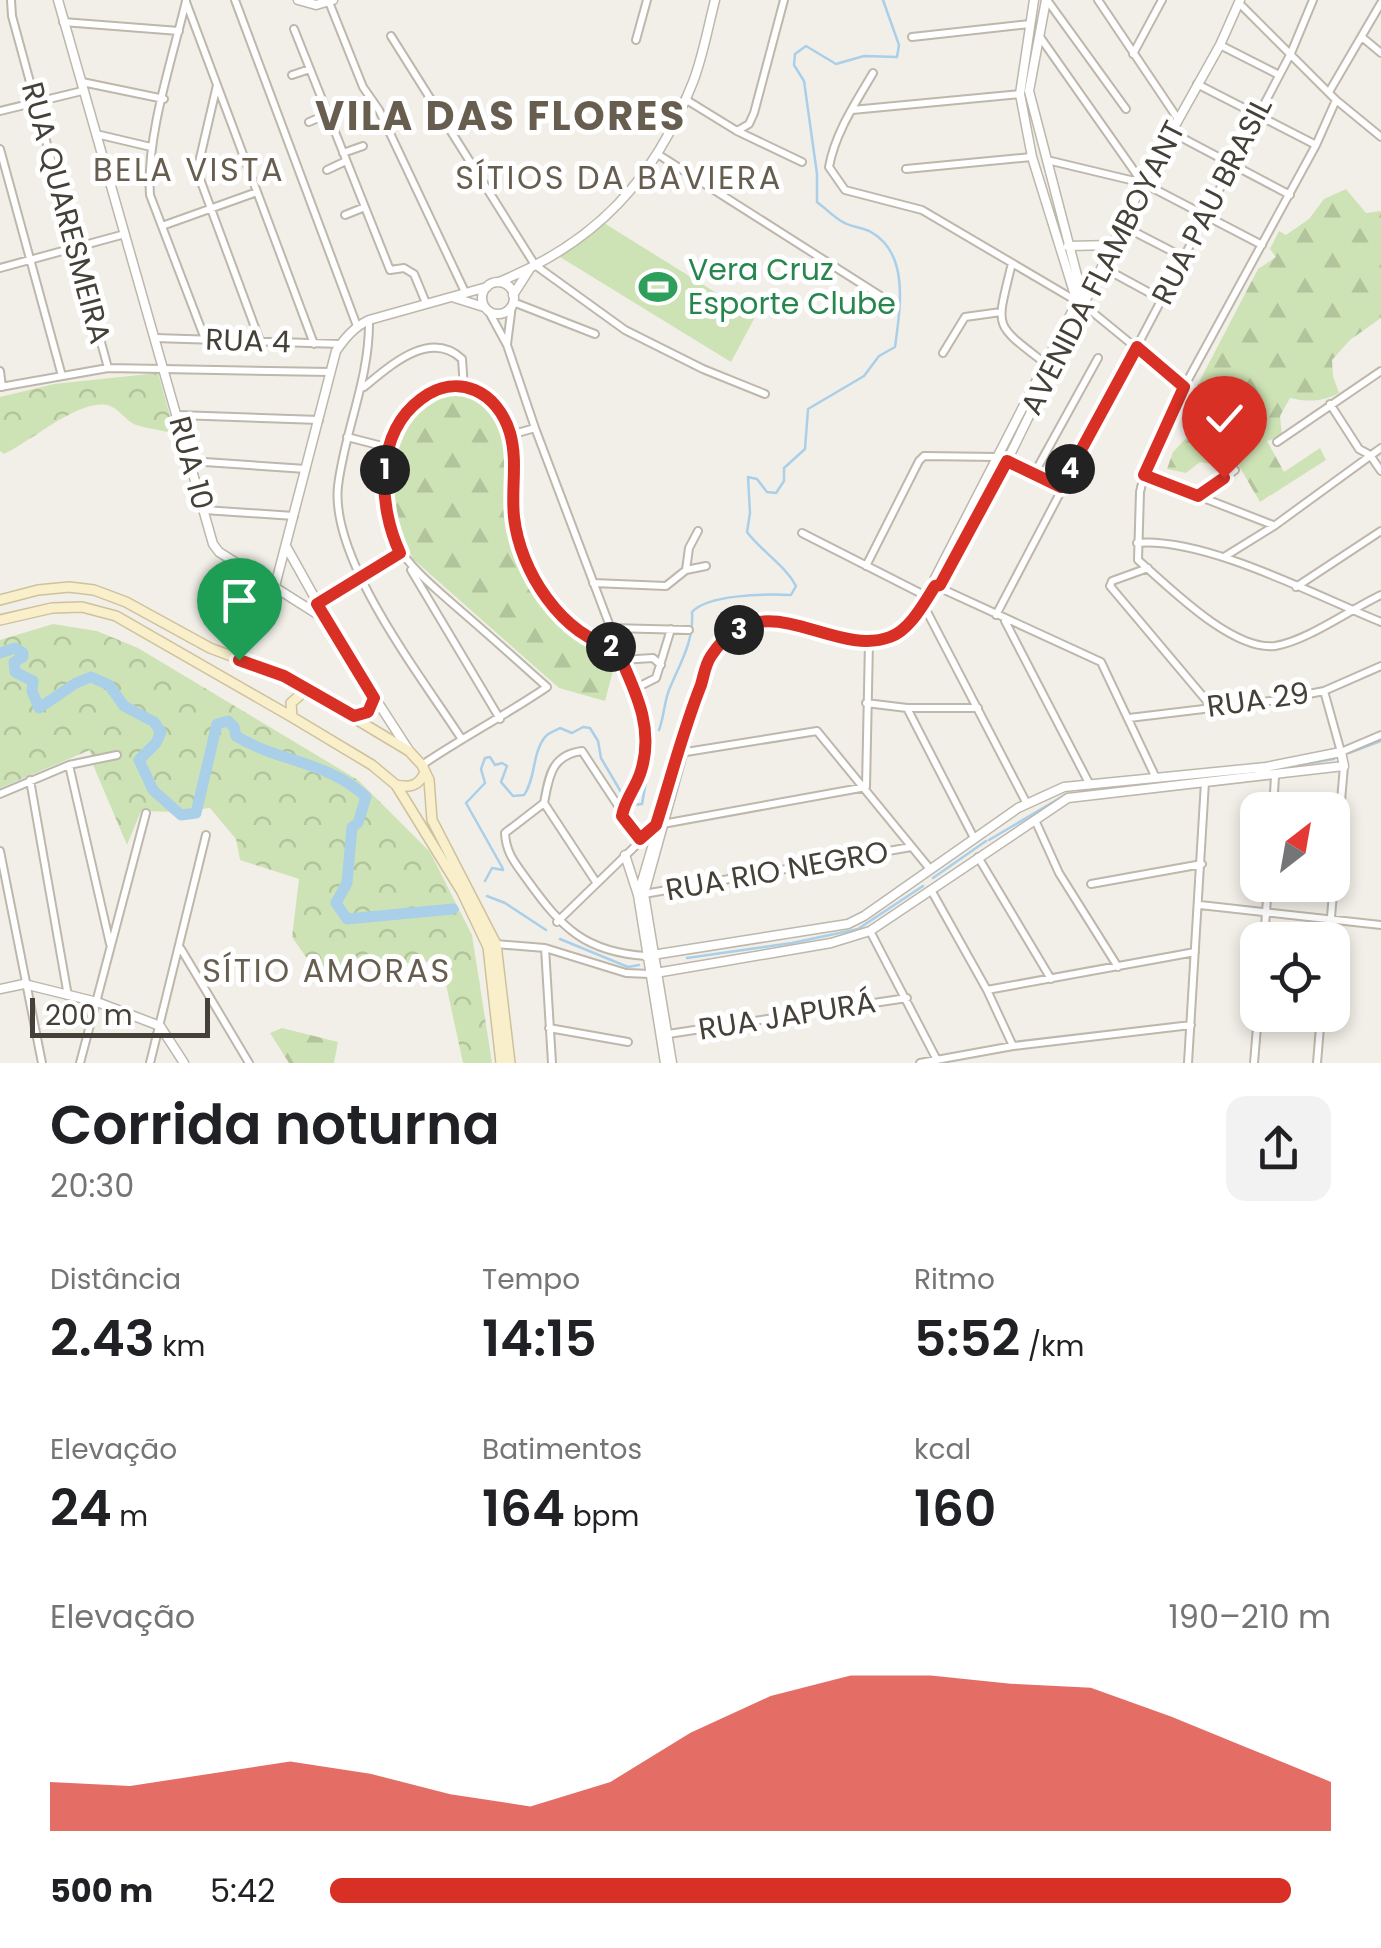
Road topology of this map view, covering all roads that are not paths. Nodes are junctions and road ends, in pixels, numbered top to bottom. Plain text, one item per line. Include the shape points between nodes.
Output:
1 (11, 0) edge
2 (58, 0) edge
3 (235, 0) edge
4 (298, 0) edge
5 (647, 0) edge
6 (716, 0) edge
7 (784, 0) edge
8 (1034, 0) edge
9 (1047, 0) edge
10 (1098, 0) edge
11 (1162, 0) edge
12 (1313, 0) edge
13 (186, 1) edge
14 (331, 1) edge
15 (1236, 1) edge
16 (1381, 3) edge
17 (63, 22) junction
18 (1030, 24) junction
19 (294, 29) dead end
20 (179, 31) junction
21 (1038, 34) junction
22 (391, 36) dead end
23 (912, 36) dead end
24 (1363, 38) junction
25 (636, 40) dead end
26 (1220, 45) junction
27 (1290, 52) junction
28 (1381, 53) edge
29 (1134, 54) junction
30 (310, 69) junction
31 (873, 73) dead end
32 (1278, 74) junction
33 (292, 75) dead end
34 (217, 83) junction
35 (1197, 83) junction
36 (81, 86) junction
37 (1329, 92) junction
38 (1020, 94) junction
39 (164, 99) junction
40 (685, 99) junction
41 (1336, 100) junction
42 (36, 102) junction
43 (1126, 109) dead end
44 (851, 110) junction
45 (0, 112) edge
46 (328, 114) junction
47 (1257, 116) junction
48 (1178, 119) junction
49 (309, 122) dead end
50 (737, 131) junction
51 (1172, 132) junction
52 (96, 134) junction
53 (1381, 137) edge
54 (1316, 145) junction
55 (363, 146) dead end
56 (152, 147) junction
57 (0, 149) edge
58 (659, 156) junction
59 (345, 157) junction
60 (1032, 157) junction
61 (1047, 160) junction
62 (802, 162) dead end
63 (1232, 164) junction
64 (906, 169) dead end
65 (326, 170) dead end
66 (1143, 183) junction
67 (257, 192) junction
68 (1290, 195) junction
69 (365, 207) junction
70 (209, 209) junction
71 (345, 215) dead end
72 (1206, 216) junction
73 (162, 226) junction
74 (1122, 226) junction
75 (126, 234) junction
76 (1262, 244) junction
77 (1114, 245) junction
78 (75, 248) junction
79 (1064, 248) junction
80 (1184, 257) junction
81 (31, 260) junction
82 (1012, 263) junction
83 (0, 268) edge
84 (532, 268) junction
85 (1104, 268) junction
86 (499, 282) junction
87 (487, 287) junction
88 (465, 292) junction
89 (446, 297) junction
90 (1161, 299) junction
91 (513, 300) junction
92 (472, 302) junction
93 (890, 302) dead end
94 (426, 303) junction
95 (1081, 304) junction
96 (487, 309) junction
97 (1001, 312) junction
98 (368, 320) junction
99 (356, 326) junction
100 (596, 334) dead end
101 (155, 338) junction
102 (206, 339) junction
103 (260, 341) junction
104 (314, 344) junction
105 (341, 344) junction
106 (507, 345) junction
107 (1137, 347) junction
108 (943, 353) dead end
109 (1098, 358) dead end
110 (1049, 366) junction
111 (163, 367) junction
112 (108, 368) junction
113 (1381, 370) edge
114 (0, 371) edge
115 (330, 372) junction
116 (62, 376) junction
117 (1, 387) edge
118 (1184, 387) junction
119 (363, 388) junction
120 (464, 388) junction
121 (765, 394) dead end
122 (1330, 404) junction
123 (1217, 414) dead end
124 (178, 415) junction
125 (318, 420) junction
126 (535, 428) junction
127 (510, 435) junction
128 (346, 438) junction
129 (1277, 442) dead end
130 (390, 448) junction
131 (1381, 448) edge
132 (1370, 455) junction
133 (1002, 459) junction
134 (190, 462) junction
135 (306, 469) junction
136 (1234, 470) dead end
137 (1381, 471) edge
138 (1034, 474) junction
139 (1144, 475) junction
140 (1061, 487) junction
141 (1198, 496) junction
142 (204, 510) junction
143 (295, 516) junction
144 (1274, 526) junction
145 (1381, 531) edge
146 (698, 532) dead end
147 (802, 533) dead end
148 (1137, 542) junction
149 (287, 548) junction
150 (400, 553) junction
151 (1222, 558) junction
152 (407, 563) junction
153 (706, 566) dead end
154 (866, 566) junction
155 (1148, 568) junction
156 (686, 570) junction
157 (359, 578) junction
158 (594, 583) junction
159 (275, 586) junction
160 (935, 586) junction
161 (1296, 587) junction
162 (1381, 595) edge
163 (0, 600) edge
164 (925, 601) junction
165 (317, 604) junction
166 (1350, 610) junction
167 (1000, 618) junction
168 (325, 619) junction
169 (0, 620) edge
170 (1381, 622) edge
171 (610, 628) junction
172 (671, 628) junction
173 (689, 630) dead end
174 (868, 642) junction
175 (616, 648) junction
176 (621, 660) junction
177 (660, 665) junction
178 (1381, 666) edge
179 (701, 684) junction
180 (308, 689) junction
181 (632, 690) junction
182 (1324, 691) junction
183 (374, 698) junction
184 (866, 703) junction
185 (1212, 707) junction
186 (908, 708) junction
187 (978, 708) junction
188 (354, 716) junction
189 (292, 717) junction
190 (1130, 718) junction
191 (500, 719) junction
192 (1381, 734) edge
193 (461, 738) junction
194 (686, 752) junction
195 (1341, 752) junction
196 (411, 753) junction
197 (117, 755) dead end
198 (69, 765) junction
199 (1344, 766) junction
200 (423, 768) junction
201 (1276, 776) junction
202 (1156, 778) junction
203 (30, 780) junction
204 (1205, 782) junction
205 (396, 785) junction
206 (1090, 785) junction
207 (866, 787) junction
208 (1275, 792) edge
209 (0, 794) edge
210 (544, 803) junction
211 (1031, 811) junction
212 (146, 814) dead end
213 (622, 816) junction
214 (660, 824) junction
215 (206, 835) dead end
216 (974, 838) junction
217 (640, 839) junction
218 (911, 847) junction
219 (0, 851) edge
220 (625, 855) junction
221 (977, 856) junction
222 (1202, 864) junction
223 (930, 870) junction
224 (596, 882) junction
225 (1091, 884) dead end
226 (465, 889) junction
227 (931, 890) junction
228 (641, 895) junction
229 (1267, 902) edge
230 (1200, 905) junction
231 (1266, 913) junction
232 (1331, 918) junction
233 (480, 919) junction
234 (557, 922) junction
235 (1265, 922) edge
236 (1330, 922) edge
237 (1381, 925) edge
238 (870, 931) junction
239 (496, 944) junction
240 (110, 945) junction
241 (181, 948) junction
242 (545, 948) junction
243 (1196, 952) junction
244 (651, 956) junction
245 (1118, 967) junction
246 (654, 973) junction
247 (1051, 980) junction
248 (24, 984) junction
249 (0, 990) edge
250 (987, 990) junction
251 (68, 996) junction
252 (907, 998) junction
253 (96, 1002) junction
254 (1191, 1025) junction
255 (160, 1026) junction
256 (549, 1028) junction
257 (1257, 1032) edge
258 (1319, 1032) edge
259 (668, 1034) junction
260 (628, 1042) dead end
261 (1013, 1046) junction
262 (963, 1059) edge
263 (937, 1060) junction
264 (42, 1063) edge
265 (80, 1063) edge
266 (150, 1063) edge
267 (184, 1063) edge
268 (248, 1063) edge
269 (501, 1063) edge
270 (510, 1063) edge
271 (552, 1063) edge
272 (669, 1063) edge
273 (920, 1063) edge
274 (1188, 1063) edge
275 (1254, 1063) edge
276 (1316, 1063) edge

1 - 42 street, RUA QUARESMEIRA
2 - 17 street, RUA 10
3 - 99 street
4 - 14 street
5 - 25 street
6 - 40 street
7 - 50 street via 754,113
8 - 18 street
9 - 21 street
9 - 43 street
10 - 29 street
11 - 29 street
12 - 27 street, RUA PAU BRASIL
13 - 20 street
13 - 34 street
14 - 88 street via 363,87
15 - 26 street, AVENIDA FLAMBOYANT
15 - 27 street
16 - 24 street
17 - 20 street
17 - 36 street, RUA 10
18 - 23 street
18 - 38 street
19 - 30 street
20 - 39 street
21 - 61 street via 1029,91
21 - 66 street
22 - 84 street
24 - 28 street
24 - 37 street
26 - 32 street
26 - 35 street, AVENIDA FLAMBOYANT
27 - 32 street, RUA PAU BRASIL
27 - 37 street
29 - 48 street
30 - 33 street
30 - 46 street
31 - 44 street
32 - 47 street, RUA PAU BRASIL
34 - 67 street
34 - 70 street via 196,171
35 - 47 street
35 - 48 street, AVENIDA FLAMBOYANT
36 - 39 street
36 - 42 street
36 - 52 street, RUA 10
37 - 41 street
38 - 44 street
38 - 60 street
39 - 56 street
40 - 50 street
40 - 58 street
41 - 53 street
41 - 54 street
42 - 45 street
42 - 78 street, RUA QUARESMEIRA
44 - 82 street via 829,166 845,190 922,210
46 - 49 street
46 - 59 street
47 - 54 street
47 - 63 street, RUA PAU BRASIL
48 - 51 street, AVENIDA FLAMBOYANT
50 - 62 street
51 - 63 street
51 - 66 street, AVENIDA FLAMBOYANT
52 - 56 street
52 - 75 street, RUA 10
54 - 68 street
55 - 59 street
56 - 73 street via 150,195
57 - 81 street
58 - 84 street via 623,202
58 - 93 street
59 - 65 street
59 - 69 street
60 - 64 street
60 - 79 street
61 - 66 street
61 - 79 street
63 - 68 street
63 - 72 street, RUA PAU BRASIL
66 - 72 street
66 - 74 street, AVENIDA FLAMBOYANT
67 - 70 street
67 - 104 street
68 - 76 street
69 - 71 street
69 - 94 street via 390,270 414,274
70 - 73 street
70 - 103 street
72 - 76 street
72 - 80 street, RUA PAU BRASIL
73 - 102 street
74 - 77 street, AVENIDA FLAMBOYANT
74 - 80 street
75 - 78 street
75 - 101 street, RUA 10
76 - 118 street
77 - 79 street
77 - 85 street, AVENIDA FLAMBOYANT
78 - 81 street
78 - 112 street, RUA QUARESMEIRA
79 - 95 street
80 - 90 street, RUA PAU BRASIL
81 - 83 street
81 - 116 street
82 - 95 street
82 - 97 street
84 - 86 street
84 - 91 street
84 - 121 street via 625,330
85 - 90 street
85 - 95 street, AVENIDA FLAMBOYANT
86 - 87 street
86 - 91 street
87 - 88 street
87 - 96 street
88 - 89 street
88 - 92 street
89 - 92 street
89 - 94 street
90 - 107 street, RUA PAU BRASIL
91 - 96 street via 501,313
91 - 100 street
91 - 106 street
92 - 96 street
94 - 98 street
95 - 107 street
95 - 110 street, AVENIDA FLAMBOYANT
96 - 106 street
97 - 108 street via 965,317
97 - 110 street via 1008,336
98 - 99 street
98 - 119 street
99 - 105 street
101 - 102 street, RUA 4
101 - 111 street, RUA 10
102 - 103 street, RUA 4
103 - 104 street, RUA 4
104 - 105 street, RUA 4
105 - 115 street
106 - 126 street
107 - 118 street
107 - 140 street, RUA PAU BRASIL
109 - 138 street
110 - 133 street, AVENIDA FLAMBOYANT
111 - 112 street
111 - 115 street
111 - 124 street, RUA 10
112 - 116 street
113 - 122 street
114 - 117 street
115 - 125 street
116 - 117 street
118 - 123 street
118 - 139 street
119 - 120 street via 402,358 431,346 462,359
119 - 128 street
120 - 127 street via 492,399
120 - 130 street via 421,399 400,421
122 - 129 street
122 - 132 street
124 - 125 street
124 - 134 street, RUA 10
125 - 135 street
126 - 127 street
126 - 158 street
127 - 175 street via 514,517 526,561 560,613 598,643
128 - 130 street
128 - 157 street via 339,511
130 - 150 street via 384,496
131 - 132 street
132 - 137 street
132 - 144 street
133 - 138 street
133 - 154 street via 922,458
133 - 160 street, AVENIDA FLAMBOYANT
134 - 135 street
134 - 142 street, RUA 10
135 - 143 street
136 - 141 street
138 - 140 street
139 - 141 street
139 - 148 street
140 - 167 street, RUA PAU BRASIL
141 - 144 street
142 - 143 street
142 - 159 street, RUA 10 via 218,552
143 - 149 street
144 - 151 street
145 - 161 street
146 - 156 street
147 - 154 street
148 - 151 street
148 - 155 street via 1138,560
149 - 159 street
149 - 165 street
150 - 152 street
150 - 157 street
151 - 161 street
152 - 191 street
152 - 191 street via 547,686
153 - 156 street
154 - 164 street
155 - 166 street via 1245,642 1274,646
155 - 185 street via 1110,586
156 - 158 street via 660,587
157 - 165 street
157 - 193 street
158 - 171 street
159 - 168 street, RUA 10
160 - 164 street, AVENIDA FLAMBOYANT
160 - 167 street
161 - 166 street
162 - 166 street
163 - 180 main road via 38,590 94,590
164 - 174 street, AVENIDA FLAMBOYANT via 902,630
164 - 187 street
165 - 168 street
166 - 170 street
167 - 190 street via 1102,662
167 - 206 street
168 - 183 street
169 - 189 main road via 52,608 116,616
171 - 172 street
171 - 175 street
172 - 173 street
172 - 177 street
174 - 179 street via 771,621 728,637 710,658
174 - 184 street
175 - 176 street
176 - 177 street via 653,658
176 - 181 street
177 - 181 street via 656,678
178 - 182 street, RUA 29
179 - 194 street
179 - 214 street
180 - 188 main road
180 - 189 main road via 291,702
181 - 213 street via 647,742
182 - 185 street, RUA 29
182 - 195 street
183 - 188 street via 368,712
183 - 196 street
184 - 186 street
184 - 207 street
185 - 190 street, RUA 29
186 - 187 street
186 - 216 street
187 - 211 street
188 - 196 main road
189 - 205 main road
190 - 202 street
191 - 193 street
192 - 195 street
193 - 200 street
194 - 207 street via 817,731
194 - 214 street
195 - 199 street
195 - 202 street
196 - 200 main road
197 - 198 street
198 - 203 street
198 - 240 street
199 - 201 street
199 - 232 street
200 - 205 main road via 415,785
200 - 226 main road via 432,820
201 - 204 street
201 - 208 street
202 - 206 street
203 - 209 street
203 - 251 street
204 - 211 street via 1068,798
204 - 222 street
205 - 226 main road
206 - 211 street via 1064,788
207 - 214 street
207 - 218 street
210 - 213 street via 553,766 582,751
210 - 224 street
210 - 234 street via 505,833 506,850
211 - 216 street
211 - 221 street
211 - 245 street via 1059,872
212 - 240 street
213 - 217 street
214 - 217 street
214 - 228 street
215 - 241 street
216 - 223 street
217 - 220 street
218 - 223 street
218 - 228 street, RUA RIO NEGRO
219 - 248 street
220 - 224 street
220 - 228 street
221 - 227 street
221 - 247 street
222 - 225 street
222 - 230 street
223 - 244 street via 848,924
224 - 234 street
226 - 233 main road
227 - 238 street
227 - 250 street
228 - 244 street
229 - 231 street
230 - 231 street
230 - 243 street
231 - 232 street
231 - 235 street
232 - 236 street
232 - 237 street
233 - 239 main road
233 - 269 main road
234 - 244 street via 601,949
238 - 246 street
238 - 252 street
239 - 242 street
239 - 270 main road
240 - 253 street
241 - 255 street
241 - 268 street
242 - 246 street via 626,973
242 - 256 street
243 - 245 street
243 - 254 street
244 - 246 street
245 - 247 street
246 - 259 street
246 - 272 street
247 - 250 street
248 - 249 street
248 - 251 street
248 - 264 street
250 - 261 street
251 - 253 street
252 - 259 street, RUA JAPURÁ
252 - 263 street
253 - 255 street
253 - 265 street
254 - 261 street
254 - 274 street
255 - 266 street
255 - 267 street
256 - 260 street
256 - 271 street
257 - 275 street
258 - 276 street
259 - 272 street
261 - 262 street
262 - 263 street
263 - 273 street

